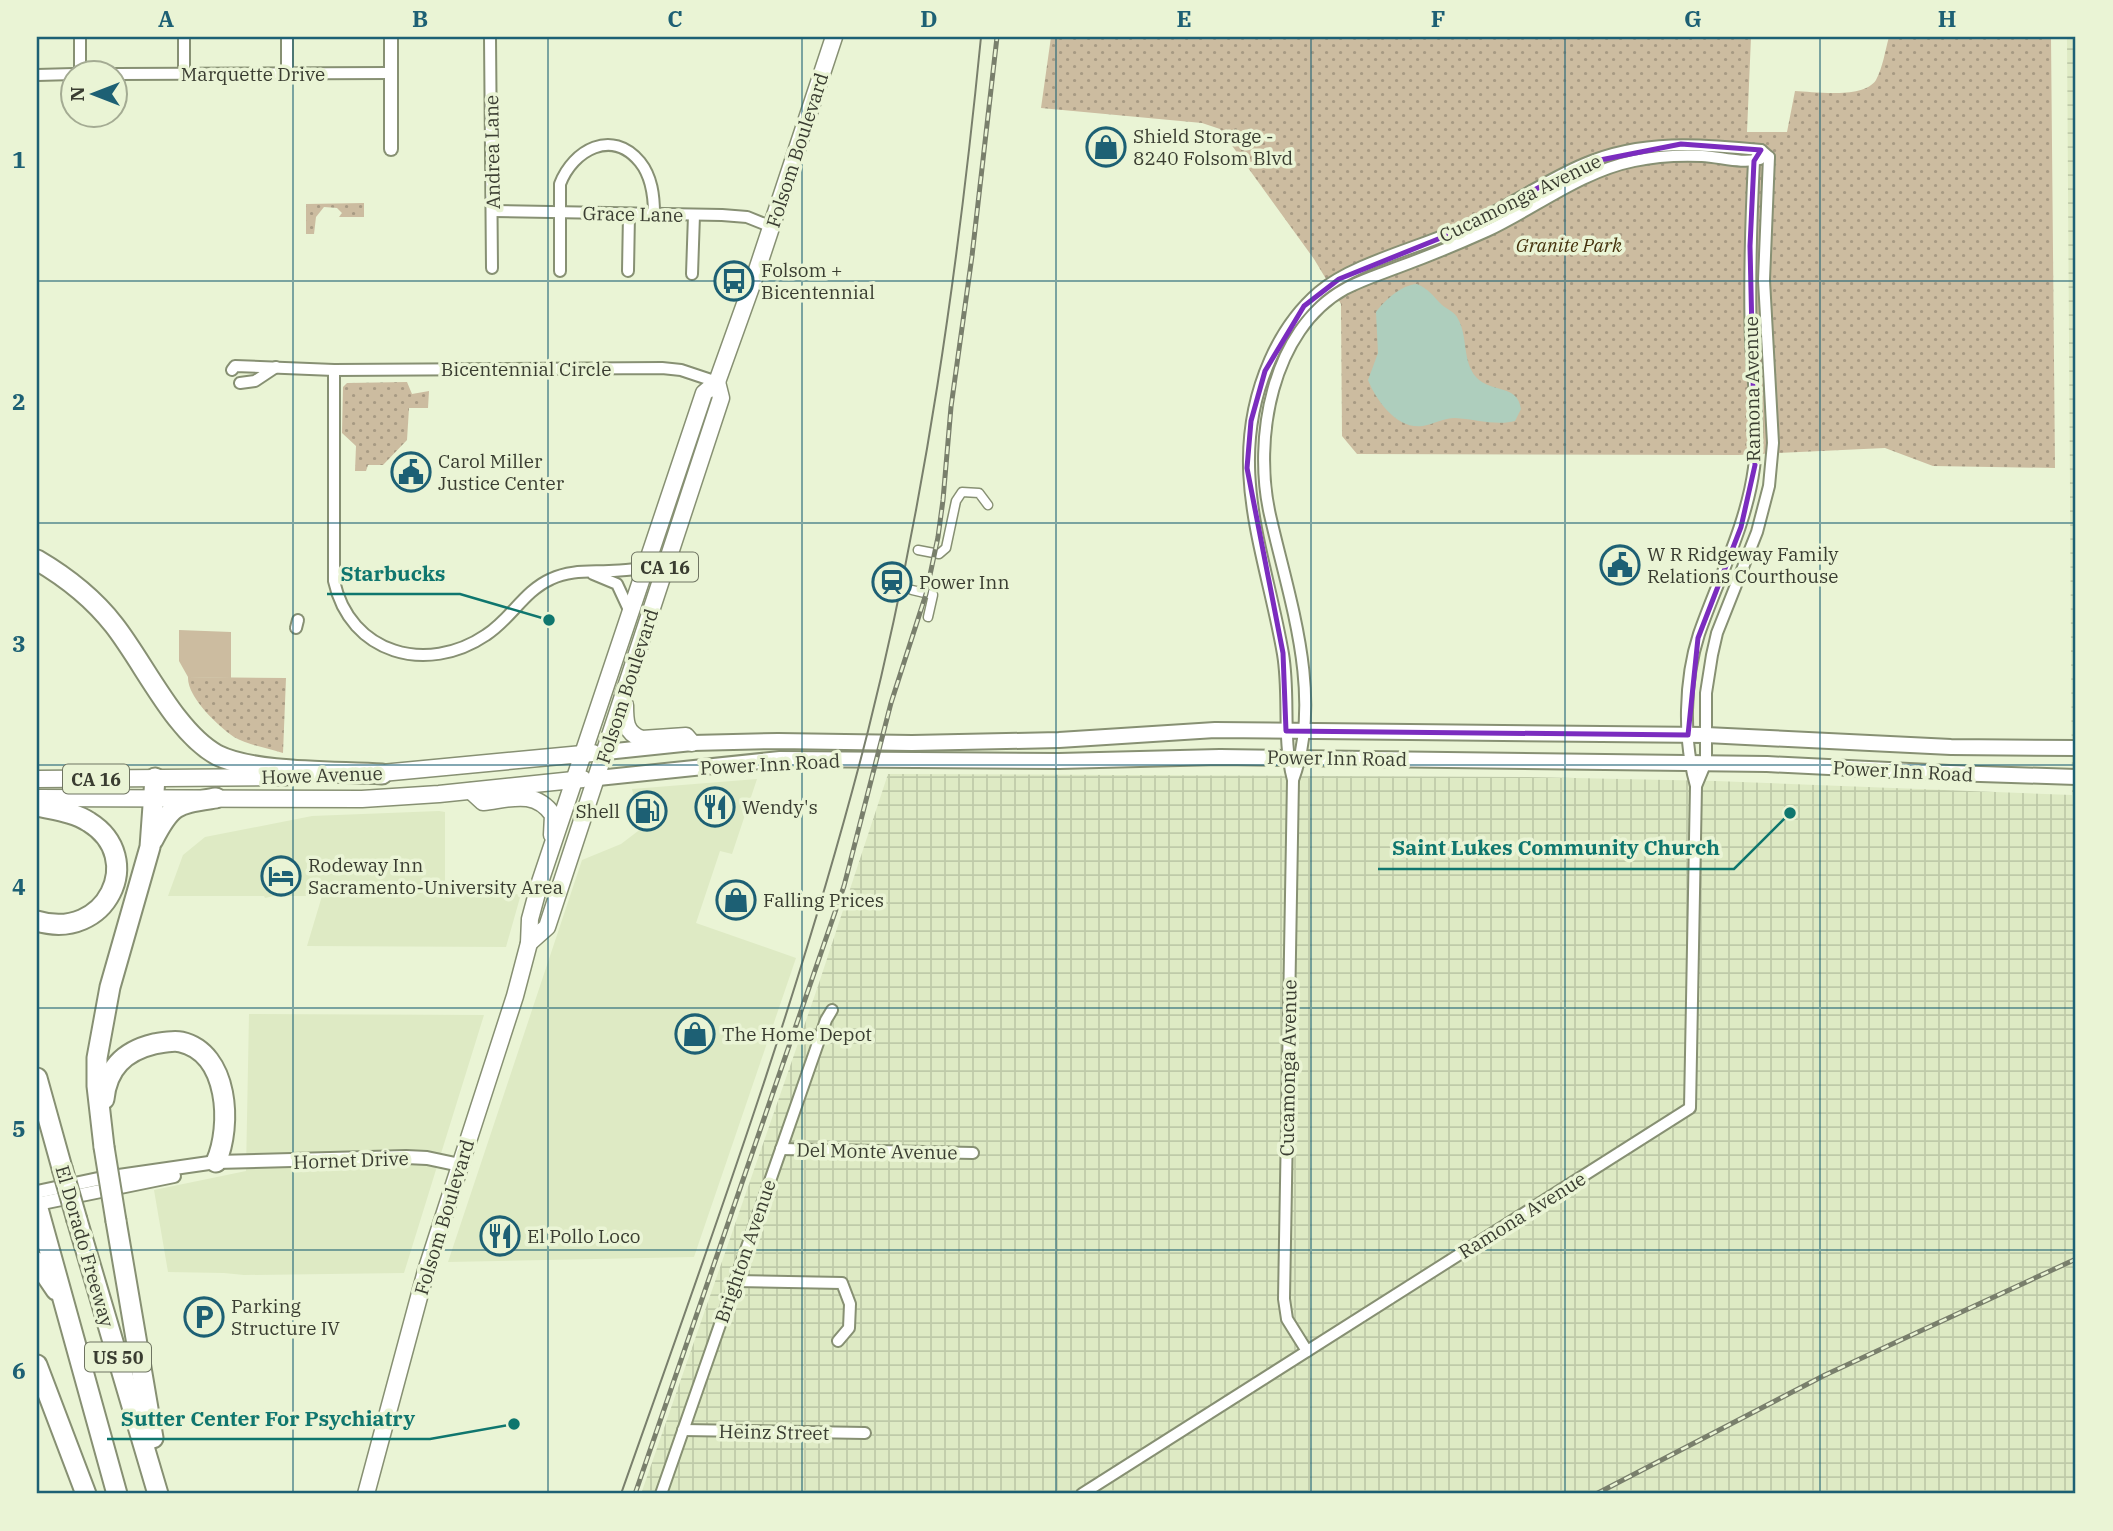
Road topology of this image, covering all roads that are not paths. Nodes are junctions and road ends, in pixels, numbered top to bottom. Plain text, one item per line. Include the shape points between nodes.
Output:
1 (80, 37) edge
2 (184, 37) edge
3 (287, 37) edge
4 (391, 37) edge
5 (490, 37) edge
6 (834, 37) edge
7 (80, 60) edge
8 (287, 73) junction
9 (391, 73) junction
10 (60, 74) edge
11 (130, 74) edge
12 (184, 74) junction
13 (37, 75) edge
14 (391, 149) dead end
15 (1765, 154) junction
16 (1754, 161) junction
17 (493, 211) junction
18 (561, 212) junction
19 (629, 214) junction
20 (654, 214) junction
21 (694, 215) junction
22 (772, 227) junction
23 (492, 268) dead end
24 (560, 271) dead end
25 (628, 271) dead end
26 (692, 274) dead end
27 (246, 366) junction
28 (275, 367) junction
29 (232, 370) dead end
30 (334, 370) junction
31 (717, 382) junction
32 (988, 505) dead end
33 (918, 550) dead end
34 (37, 560) edge
35 (647, 568) junction
36 (584, 571) junction
37 (912, 590) dead end
38 (630, 615) junction
39 (928, 617) dead end
40 (626, 690) junction
41 (1286, 731) junction
42 (1303, 731) junction
43 (1688, 735) junction
44 (1706, 735) junction
45 (692, 743) junction
46 (2076, 748) edge
47 (606, 752) junction
48 (583, 754) junction
49 (1294, 757) junction
50 (1689, 762) junction
51 (1706, 762) junction
52 (382, 774) junction
53 (2076, 777) edge
54 (155, 778) junction
55 (598, 778) junction
56 (37, 779) edge
57 (575, 780) junction
58 (1696, 786) junction
59 (471, 791) junction
60 (37, 798) edge
61 (154, 798) junction
62 (216, 798) junction
63 (37, 806) edge
64 (150, 847) junction
65 (552, 848) junction
66 (37, 921) edge
67 (529, 943) junction
68 (832, 1010) dead end
69 (37, 1078) edge
70 (102, 1139) junction
71 (781, 1149) junction
72 (973, 1153) dead end
73 (216, 1162) junction
74 (243, 1162) junction
75 (460, 1165) junction
76 (37, 1192) edge
77 (37, 1205) edge
78 (37, 1262) edge
79 (735, 1281) junction
80 (64, 1302) junction
81 (838, 1342) dead end
82 (1307, 1352) junction
83 (37, 1365) edge
84 (683, 1430) junction
85 (865, 1433) dead end
86 (86, 1494) edge
87 (117, 1494) edge
88 (160, 1494) edge
89 (366, 1494) edge
90 (662, 1494) edge
91 (1082, 1494) edge

1 - 7 street
2 - 12 street
3 - 8 street
4 - 9 street
5 - 17 street, Andrea Lane
6 - 22 main road, Folsom Boulevard / CA 16
8 - 9 street, Marquette Drive
8 - 12 street, Marquette Drive
9 - 14 street
10 - 13 street
11 - 12 street, Marquette Drive
15 - 16 street, Cucamonga Avenue
15 - 41 street, Cucamonga Avenue via 1681,144 1585,163 1453,233 1339,279 1300,312 1265,371 1251,421 1247,468 1283,653
15 - 44 street, Ramona Avenue via 1764,280 1773,443 1769,486 1757,532 1717,633 1706,693
16 - 42 street, Cucamonga Avenue via 1659,156 1612,166 1456,245 1345,289 1305,324 1287,356 1270,405 1265,442 1268,506 1300,651
16 - 43 street, Ramona Avenue via 1750,278 1755,465 1741,527 1698,638
17 - 18 street, Grace Lane
17 - 23 street, Andrea Lane
18 - 19 street, Grace Lane
18 - 20 street via 559,191 565,171 574,159 599,145 632,155 641,163 652,186
18 - 24 street
19 - 20 street, Grace Lane
19 - 25 street
20 - 21 street, Grace Lane
21 - 22 street, Grace Lane via 747,217
21 - 26 street
22 - 31 main road, Folsom Boulevard / CA 16
27 - 28 street, Bicentennial Circle
27 - 28 street via 243,383 256,381
27 - 29 street, Bicentennial Circle
28 - 30 street, Bicentennial Circle
30 - 31 street, Bicentennial Circle via 662,368
30 - 36 street via 334,581 341,607 358,630 394,650 449,652 485,636 539,586
31 - 35 main road, Folsom Boulevard / CA 16 via 704,393
31 - 40 main road, Folsom Boulevard / CA 16 via 721,398
32 - 33 street via 979,493 962,492 946,548 939,554
34 - 52 highway via 94,603 183,725 217,754 254,766
35 - 36 street
35 - 38 main road, Folsom Boulevard / CA 16
36 - 38 street via 617,584
37 - 39 street via 933,595
38 - 48 main road, Folsom Boulevard / CA 16
40 - 45 main road via 625,720 632,734 642,739 686,736
40 - 47 main road, Folsom Boulevard / CA 16
41 - 42 main road, Power Inn Road
41 - 45 main road, Power Inn Road via 912,743
41 - 49 street, Cucamonga Avenue
42 - 43 main road, Power Inn Road
42 - 49 street, Cucamonga Avenue
43 - 44 main road, Power Inn Road
43 - 50 street, Ramona Avenue
44 - 46 main road, Power Inn Road
44 - 51 street, Ramona Avenue
45 - 47 main road, Power Inn Road
47 - 48 main road, Howe Avenue
47 - 55 main road, Folsom Boulevard / CA 16
48 - 52 main road, Howe Avenue / CA 16
48 - 57 main road, Folsom Boulevard
49 - 50 main road, Power Inn Road
49 - 55 main road, Power Inn Road via 780,760
49 - 82 street, Cucamonga Avenue via 1284,1299 1287,1319
50 - 51 main road, Power Inn Road
50 - 58 street, Ramona Avenue
51 - 53 main road, Power Inn Road
51 - 58 street, Ramona Avenue
52 - 54 main road, Howe Avenue / CA 16
54 - 56 main road, Howe Avenue / CA 16
54 - 61 highway
55 - 57 main road, Howe Avenue / CA 16
55 - 67 main road, Folsom Boulevard via 547,927
57 - 59 main road, Howe Avenue / CA 16
57 - 65 main road, Folsom Boulevard
58 - 82 street, Ramona Avenue via 1690,1108
59 - 62 main road, Howe Avenue / CA 16 via 362,799
59 - 65 main road via 483,802 540,801 553,815
60 - 61 main road, Howe Avenue / CA 16
61 - 62 main road, Howe Avenue / CA 16
61 - 64 highway
62 - 64 highway via 174,808
63 - 66 highway via 96,827 111,844 116,863 113,888 104,906 88,919 67,925
64 - 70 highway via 101,1027 97,1072
65 - 67 main road, Folsom Boulevard via 530,919
67 - 75 main road, Folsom Boulevard
68 - 71 street, Brighton Avenue
69 - 88 highway, El Dorado Freeway / US 50, bridge
70 - 73 highway via 106,1083 121,1059 138,1048 180,1041 200,1051 222,1088 224,1145
70 - 88 highway, bridge
71 - 72 street, Del Monte Avenue
71 - 79 street, Brighton Avenue
73 - 74 street, Hornet Drive
73 - 76 street, Hornet Drive
74 - 75 street, Hornet Drive via 406,1157
74 - 77 street, Hornet Drive
75 - 89 main road, Folsom Boulevard via 413,1316
77 - 80 highway, El Dorado Freeway / US 50
78 - 80 highway
79 - 81 street via 842,1283 850,1304 849,1328
79 - 84 street, Brighton Avenue
80 - 87 highway, El Dorado Freeway / US 50
82 - 91 street, Ramona Avenue
83 - 86 highway
84 - 85 street, Heinz Street
84 - 90 street, Brighton Avenue

